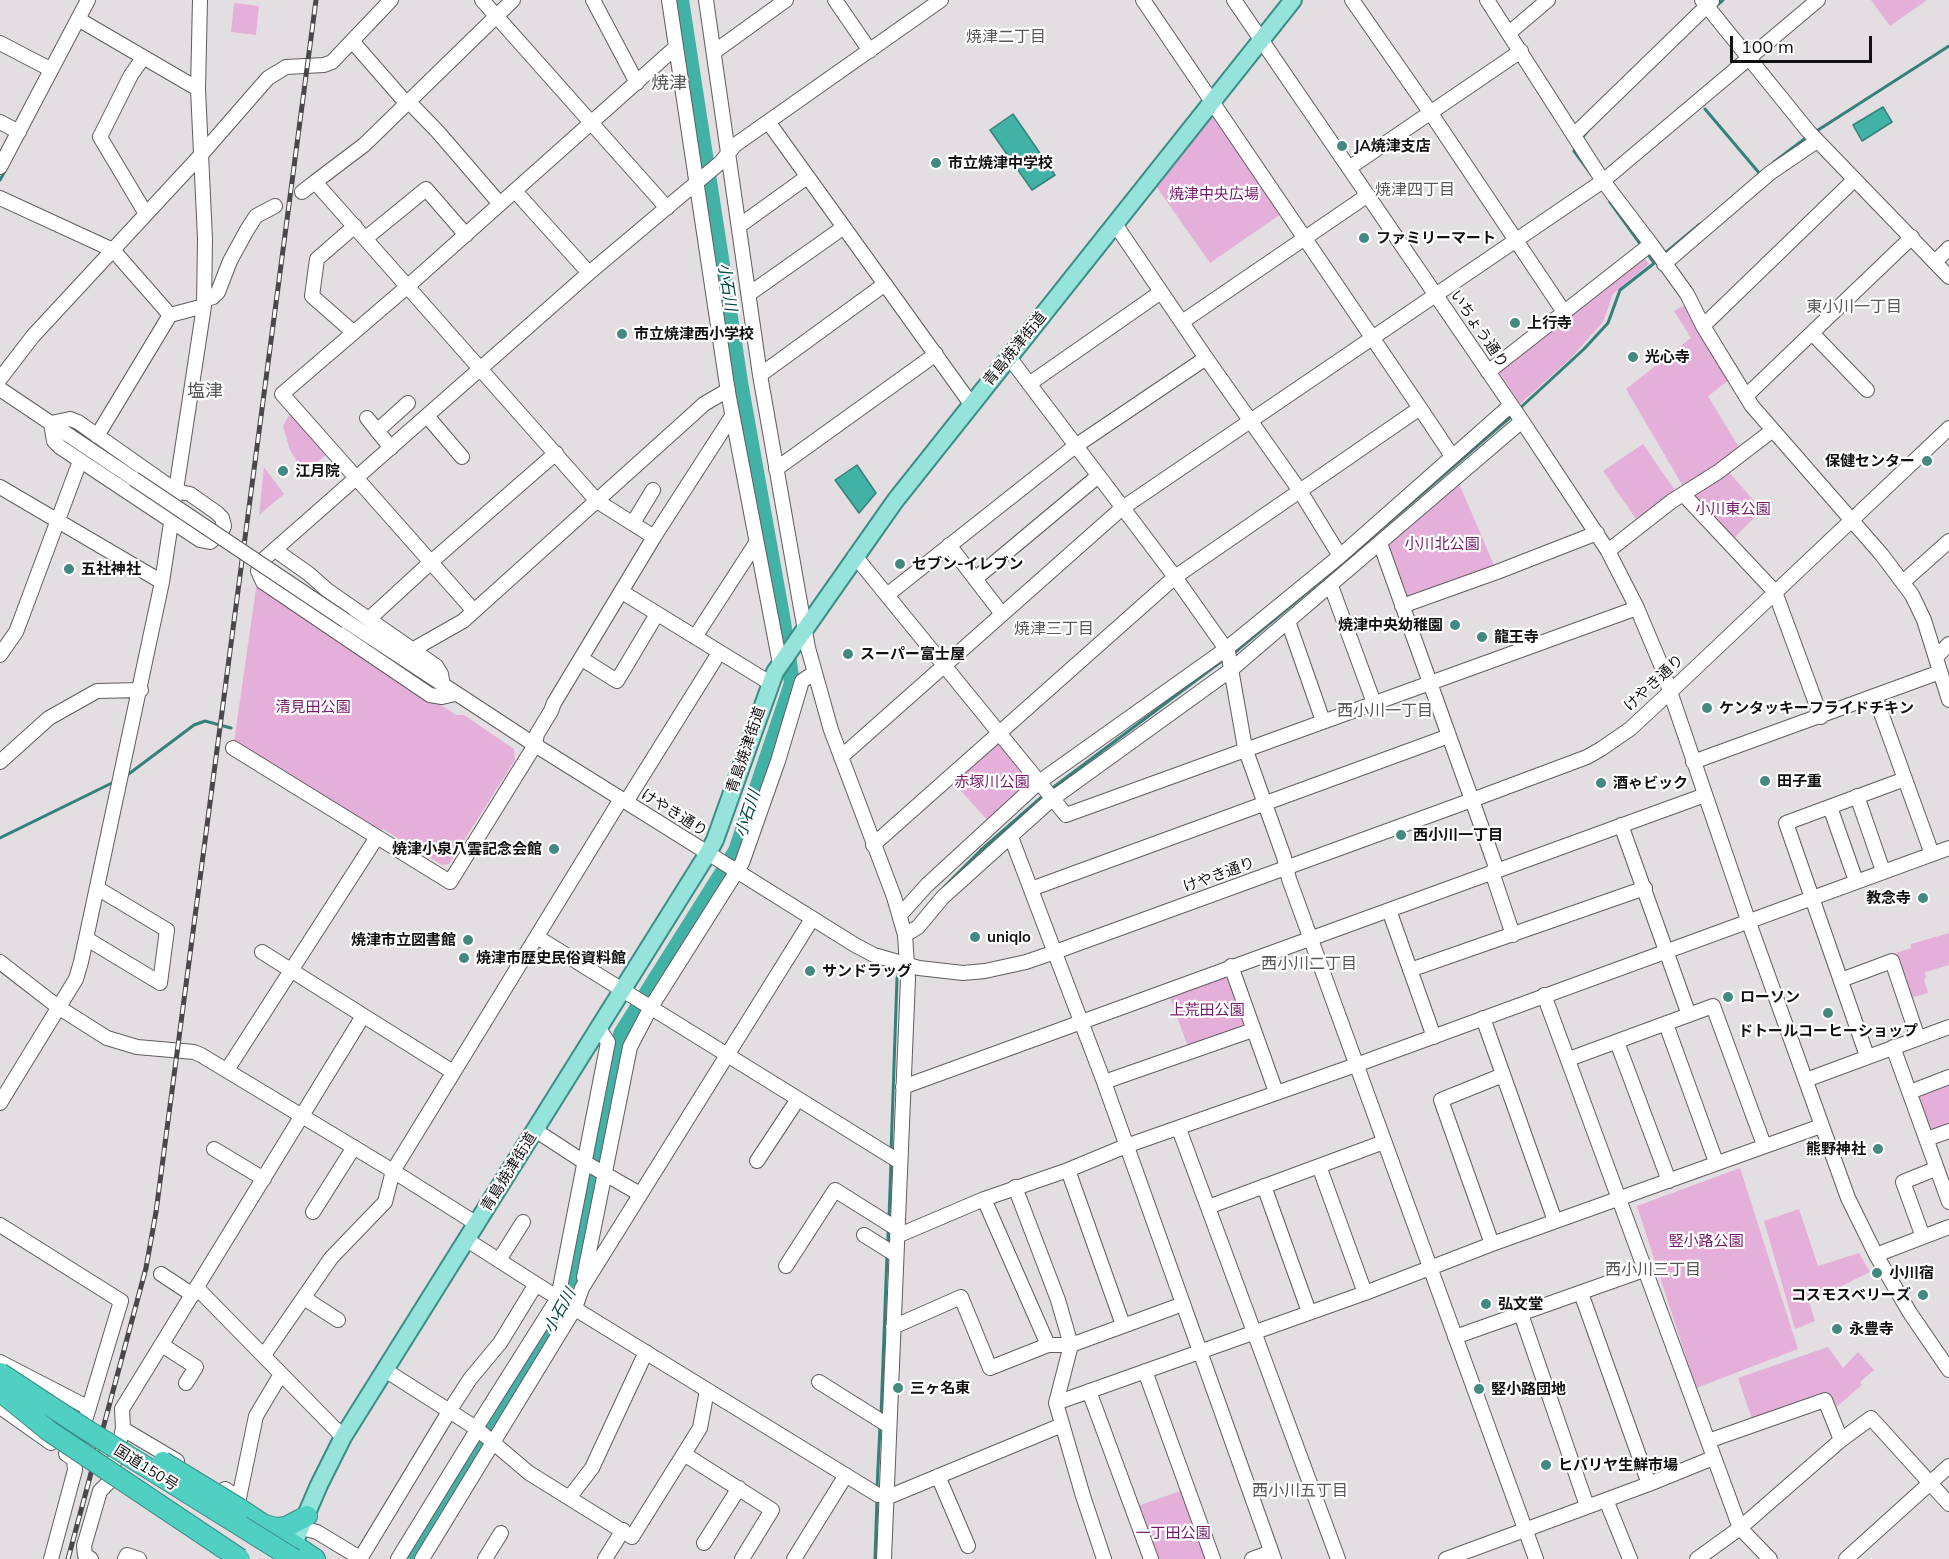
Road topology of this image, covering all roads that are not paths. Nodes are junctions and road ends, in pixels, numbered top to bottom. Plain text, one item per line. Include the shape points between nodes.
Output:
1 (88, 0) edge
2 (200, 0) edge
3 (391, 0) edge
4 (482, 0) edge
5 (513, 0) edge
6 (593, 0) edge
7 (669, 0) edge
8 (706, 0) edge
9 (786, 0) edge
10 (835, 0) edge
11 (941, 0) edge
12 (1143, 0) edge
13 (1234, 0) edge
14 (1293, 0) edge
15 (1488, 0) edge
16 (1548, 0) edge
17 (1818, 0) edge
18 (1356, 2) edge
19 (1707, 2) edge
20 (497, 16) junction
21 (78, 19) junction
22 (1509, 33) junction
23 (1261, 40) junction
24 (352, 41) junction
25 (0, 43) edge
26 (676, 47) junction
27 (870, 51) junction
28 (1521, 51) junction
29 (714, 52) junction
30 (1749, 57) junction
31 (143, 58) junction
32 (50, 69) junction
33 (637, 83) junction
34 (198, 89) junction
35 (1212, 102) junction
36 (408, 103) junction
37 (1430, 112) junction
38 (0, 122) edge
39 (592, 123) junction
40 (769, 123) junction
41 (19, 132) junction
42 (1574, 135) junction
43 (1817, 141) junction
44 (728, 154) junction
45 (200, 156) junction
46 (0, 167) edge
47 (1349, 168) junction
48 (807, 177) junction
49 (1854, 180) junction
50 (1603, 181) junction
51 (315, 182) junction
52 (697, 183) junction
53 (515, 191) junction
54 (302, 192) dead end
55 (1368, 195) junction
56 (0, 198) edge
57 (501, 204) junction
58 (275, 206) dead end
59 (666, 208) junction
60 (146, 214) junction
61 (1115, 224) junction
62 (355, 226) junction
63 (739, 226) junction
64 (844, 227) junction
65 (466, 235) junction
66 (1912, 237) junction
67 (366, 238) junction
68 (1304, 239) junction
69 (1516, 239) junction
70 (1651, 244) junction
71 (1949, 249) edge
72 (114, 250) junction
73 (1935, 262) junction
74 (1664, 264) junction
75 (590, 273) junction
76 (1949, 277) edge
77 (885, 284) junction
78 (408, 286) junction
79 (1161, 292) junction
80 (748, 294) junction
81 (1435, 294) junction
82 (204, 303) junction
83 (1564, 312) junction
84 (170, 315) junction
85 (1182, 322) junction
86 (1703, 326) junction
87 (353, 333) junction
88 (1812, 333) junction
89 (1372, 339) junction
90 (936, 354) junction
91 (1009, 357) junction
92 (1206, 358) junction
93 (482, 369) junction
94 (1488, 372) junction
95 (760, 375) junction
96 (0, 379) edge
97 (1029, 384) junction
98 (0, 389) edge
99 (1867, 390) dead end
100 (728, 393) junction
101 (1746, 396) junction
102 (408, 403) dead end
103 (971, 404) junction
104 (1420, 408) junction
105 (1517, 413) junction
106 (427, 416) junction
107 (732, 416) junction
108 (367, 418) dead end
109 (51, 423) junction
110 (1251, 423) junction
111 (1949, 428) edge
112 (1773, 430) junction
113 (377, 431) junction
114 (97, 436) junction
115 (391, 447) junction
116 (1074, 447) junction
117 (556, 453) junction
118 (1452, 456) junction
119 (462, 457) dead end
120 (80, 461) junction
121 (776, 469) junction
122 (356, 477) junction
123 (1098, 477) junction
124 (0, 488) edge
125 (653, 490) dead end
126 (176, 491) junction
127 (1300, 491) junction
128 (1684, 495) junction
129 (600, 502) junction
130 (1121, 509) junction
131 (1852, 520) junction
132 (58, 521) junction
133 (172, 521) junction
134 (633, 524) junction
135 (1597, 533) junction
136 (654, 537) junction
137 (1949, 541) edge
138 (756, 543) junction
139 (1380, 543) junction
140 (949, 545) junction
141 (275, 550) junction
142 (1608, 550) junction
143 (855, 556) junction
144 (1340, 556) junction
145 (431, 562) junction
146 (1174, 577) junction
147 (975, 579) junction
148 (162, 582) junction
149 (1903, 582) junction
150 (1331, 586) junction
151 (622, 592) junction
152 (1775, 592) junction
153 (887, 595) junction
154 (1402, 606) junction
155 (1637, 608) junction
156 (474, 611) junction
157 (657, 614) junction
158 (1002, 614) junction
159 (369, 619) junction
160 (1288, 621) junction
161 (800, 634) junction
162 (695, 637) junction
163 (1949, 644) edge
164 (412, 650) junction
165 (719, 653) junction
166 (0, 655) edge
167 (1936, 657) junction
168 (582, 659) junction
169 (1229, 659) junction
170 (780, 664) junction
171 (944, 665) junction
172 (1940, 672) junction
173 (814, 673) junction
174 (770, 683) junction
175 (1430, 683) junction
176 (443, 686) junction
177 (141, 690) junction
178 (1670, 692) junction
179 (455, 694) junction
180 (1875, 696) junction
181 (1949, 700) edge
182 (1374, 703) junction
183 (1821, 717) junction
184 (1323, 721) junction
185 (999, 733) junction
186 (1449, 736) junction
187 (535, 745) junction
188 (233, 748) dead end
189 (1245, 748) junction
190 (841, 757) junction
191 (0, 762) edge
192 (1693, 762) junction
193 (1905, 779) junction
194 (1046, 791) junction
195 (1705, 795) junction
196 (1857, 796) junction
197 (1472, 800) junction
198 (623, 801) junction
199 (1265, 804) junction
200 (1830, 807) junction
201 (1621, 825) junction
202 (377, 837) junction
203 (1011, 837) junction
204 (873, 845) junction
205 (1949, 848) edge
206 (1932, 854) junction
207 (714, 857) junction
208 (1286, 868) junction
209 (736, 871) junction
210 (1495, 871) junction
211 (1884, 871) junction
212 (1856, 880) junction
213 (97, 888) junction
214 (1645, 888) junction
215 (1031, 889) junction
216 (1812, 897) junction
217 (1389, 910) junction
218 (900, 915) junction
219 (812, 919) junction
220 (1748, 920) junction
221 (905, 935) junction
222 (1514, 935) junction
223 (537, 937) junction
224 (1310, 938) junction
225 (87, 939) junction
226 (262, 952) dead end
227 (1054, 952) junction
228 (1667, 952) junction
229 (0, 962) edge
230 (907, 965) junction
231 (1231, 966) junction
232 (1410, 970) junction
233 (292, 971) junction
234 (1841, 980) junction
235 (629, 993) junction
236 (1544, 995) junction
237 (58, 1007) junction
238 (651, 1007) junction
239 (1689, 1015) junction
240 (363, 1016) junction
241 (1483, 1018) junction
242 (1080, 1021) junction
243 (1666, 1024) junction
244 (1949, 1027) edge
245 (599, 1029) junction
246 (1253, 1030) junction
247 (1434, 1037) junction
248 (1918, 1038) junction
249 (1617, 1042) junction
250 (1893, 1047) junction
251 (727, 1055) junction
252 (1867, 1056) junction
253 (1569, 1059) junction
254 (1356, 1065) junction
255 (227, 1070) junction
256 (453, 1072) junction
257 (1503, 1075) junction
258 (1949, 1077) edge
259 (1806, 1080) junction
260 (1104, 1082) junction
261 (903, 1087) junction
262 (1276, 1092) junction
263 (1910, 1092) junction
264 (798, 1099) junction
265 (0, 1102) edge
266 (301, 1117) junction
267 (1821, 1126) junction
268 (1179, 1129) junction
269 (535, 1130) junction
270 (1949, 1131) edge
271 (1927, 1139) junction
272 (1384, 1142) junction
273 (1764, 1145) junction
274 (1126, 1146) junction
275 (354, 1147) junction
276 (214, 1149) dead end
277 (757, 1161) dead end
278 (900, 1162) junction
279 (1716, 1162) junction
280 (586, 1163) junction
281 (1319, 1166) junction
282 (1935, 1169) junction
283 (1068, 1170) junction
284 (393, 1171) junction
285 (606, 1174) junction
286 (264, 1179) junction
287 (1669, 1181) junction
288 (1264, 1186) junction
289 (1015, 1187) junction
290 (640, 1194) junction
291 (984, 1199) junction
292 (1619, 1199) junction
293 (1949, 1202) edge
294 (1208, 1207) junction
295 (313, 1212) dead end
296 (1555, 1221) junction
297 (523, 1222) dead end
298 (477, 1224) junction
299 (0, 1225) edge
300 (1949, 1227) edge
301 (897, 1233) junction
302 (864, 1235) dead end
303 (1923, 1237) junction
304 (467, 1240) junction
305 (1492, 1244) junction
306 (896, 1255) junction
307 (1876, 1255) junction
308 (499, 1260) junction
309 (786, 1266) dead end
310 (1429, 1268) junction
311 (1644, 1270) junction
312 (161, 1274) dead end
313 (536, 1284) junction
314 (582, 1288) junction
315 (195, 1292) junction
316 (1365, 1293) junction
317 (1581, 1293) junction
318 (304, 1298) junction
319 (558, 1298) junction
320 (1183, 1304) junction
321 (573, 1308) junction
322 (1309, 1312) junction
323 (1521, 1314) junction
324 (338, 1320) dead end
325 (1123, 1325) junction
326 (893, 1327) junction
327 (1253, 1331) junction
328 (1455, 1337) junction
329 (162, 1345) junction
330 (1048, 1345) junction
331 (1071, 1345) junction
332 (646, 1352) junction
333 (1200, 1352) junction
334 (264, 1355) junction
335 (0, 1362) edge
336 (386, 1370) junction
337 (1949, 1370) edge
338 (1145, 1371) junction
339 (0, 1373) edge
340 (281, 1374) junction
341 (29, 1378) junction
342 (819, 1382) dead end
343 (186, 1383) dead end
344 (0, 1390) edge
345 (708, 1390) junction
346 (1089, 1391) junction
347 (1056, 1403) junction
348 (89, 1408) junction
349 (4, 1410) edge
350 (450, 1410) junction
351 (1062, 1425) junction
352 (889, 1426) junction
353 (476, 1428) junction
354 (123, 1429) junction
355 (343, 1437) junction
356 (1841, 1440) junction
357 (493, 1441) junction
358 (1708, 1441) junction
359 (684, 1454) junction
360 (1713, 1458) junction
361 (74, 1459) junction
362 (1949, 1466) edge
363 (846, 1475) junction
364 (938, 1476) junction
365 (109, 1482) junction
366 (1931, 1482) junction
367 (1649, 1484) junction
368 (739, 1488) junction
369 (886, 1496) junction
370 (569, 1498) junction
371 (1606, 1500) junction
372 (1949, 1504) edge
373 (1587, 1506) junction
374 (262, 1524) junction
375 (1740, 1528) junction
376 (622, 1530) junction
377 (1525, 1530) junction
378 (501, 1533) dead end
379 (297, 1541) edge
380 (705, 1543) dead end
381 (968, 1546) dead end
382 (1273, 1555) edge
383 (1472, 1555) edge
384 (230, 1558) edge
385 (51, 1559) edge
386 (91, 1559) edge
387 (125, 1559) edge
388 (139, 1559) edge
389 (270, 1559) edge
390 (315, 1559) edge
391 (360, 1559) edge
392 (398, 1559) edge
393 (422, 1559) edge
394 (484, 1559) edge
395 (605, 1559) edge
396 (742, 1559) edge
397 (794, 1559) edge
398 (884, 1559) edge
399 (1104, 1559) edge
400 (1151, 1559) edge
401 (1213, 1559) edge
402 (1252, 1559) edge
403 (1338, 1559) edge
404 (1446, 1559) edge
405 (1536, 1559) edge
406 (1630, 1559) edge
407 (1697, 1559) edge
408 (1770, 1559) edge
409 (1846, 1559) edge

1 - 21 street
2 - 34 street
3 - 24 street
4 - 20 street
5 - 20 street
6 - 33 street
7 - 26 street
8 - 29 street
9 - 29 street
10 - 27 street
11 - 27 street
12 - 35 street
13 - 23 street, いちょう通り
14 - 23 main road, 青島焼津街道
15 - 22 street
16 - 22 street
17 - 30 street
18 - 37 street
19 - 30 street
19 - 42 street
20 - 36 street
20 - 39 street
21 - 31 street
21 - 32 street
22 - 28 street
23 - 35 main road, 青島焼津街道
23 - 47 street, いちょう通り
24 - 36 street
24 - 45 street via 332,62 294,65 275,72
25 - 32 street
26 - 33 street
26 - 52 street
27 - 40 street
28 - 37 street
28 - 42 street
29 - 44 street
30 - 43 street
30 - 50 street
31 - 34 street
31 - 60 street via 100,137
32 - 41 street
33 - 39 street
34 - 45 street
35 - 61 main road, 青島焼津街道
35 - 68 street
36 - 51 street via 364,145
36 - 57 street
37 - 47 street
37 - 69 street
38 - 41 street
39 - 53 street
39 - 59 street
40 - 44 street
40 - 48 street
41 - 46 street
42 - 50 street
43 - 49 street
43 - 74 street via 1770,173
44 - 52 street
44 - 63 street
45 - 60 street
45 - 82 street
47 - 55 street, いちょう通り
48 - 63 street
48 - 64 street
49 - 66 street
49 - 86 street
50 - 69 street
50 - 70 street
51 - 54 street
51 - 62 street
52 - 59 street
52 - 100 street
53 - 57 street
53 - 75 street
55 - 68 street
55 - 81 street, いちょう通り
56 - 72 street
57 - 65 street
58 - 82 street via 256,216 230,261 218,292
59 - 75 street
60 - 72 street
61 - 79 street
61 - 91 main road, 青島焼津街道
62 - 67 street
62 - 87 street via 317,259 312,296
63 - 80 street
64 - 77 street
64 - 80 street
65 - 67 street via 426,189
65 - 78 street
66 - 73 street
66 - 88 street
67 - 78 street
68 - 85 street
68 - 89 street
69 - 81 street
69 - 83 street
70 - 74 street
70 - 83 street
71 - 73 street
72 - 84 street
72 - 96 street via 33,336
73 - 76 street
74 - 86 street
75 - 93 street
77 - 90 street
77 - 95 street
78 - 87 street
78 - 93 street
79 - 85 street
79 - 97 street
80 - 95 street
81 - 89 street
81 - 94 street, いちょう通り
82 - 84 street
82 - 126 street
83 - 94 street
84 - 114 street
85 - 92 street
86 - 101 street
87 - 122 street via 282,394
88 - 99 street
88 - 101 street
89 - 104 street
89 - 110 street
90 - 103 street
90 - 121 street
91 - 97 street
91 - 103 main road, 青島焼津街道
92 - 110 street
92 - 116 street
93 - 106 street
93 - 117 street
94 - 105 street, いちょう通り
95 - 121 street
97 - 116 street
98 - 109 street
100 - 107 street
100 - 129 street via 705,404
101 - 112 street
102 - 113 street
103 - 143 main road, 青島焼津街道
104 - 118 street
104 - 127 street
105 - 118 street
105 - 135 street, いちょう通り
105 - 139 street
106 - 115 street
106 - 119 street
107 - 136 street
107 - 138 street
108 - 113 street
109 - 114 street via 74,420
109 - 120 street via 56,444
109 - 176 street, けやき通り, bridge
110 - 127 street
110 - 130 street
111 - 131 street, けやき通り
112 - 128 street
112 - 131 street
113 - 115 street
114 - 126 street
115 - 122 street
116 - 123 street
116 - 140 street
117 - 129 street
117 - 145 street
118 - 144 street
120 - 132 street
120 - 133 street
121 - 161 street
122 - 141 street
122 - 145 street
123 - 130 street
123 - 147 street
124 - 132 street
125 - 134 street
126 - 133 street
126 - 133 street via 190,494 217,513 224,526 217,538 206,542
127 - 144 street
127 - 146 street
128 - 142 street
128 - 152 street
129 - 134 street
129 - 156 street
130 - 146 street
130 - 158 street
131 - 149 street
131 - 152 street, けやき通り
132 - 148 street
132 - 166 street via 16,632
133 - 148 street
134 - 136 street
135 - 142 street, いちょう通り
135 - 154 street
136 - 151 street
137 - 149 street
138 - 162 street
138 - 170 street
139 - 150 street
139 - 154 street
140 - 147 street
140 - 153 street
141 - 159 street
141 - 179 street via 260,565 263,582 430,694
142 - 155 street, いちょう通り
143 - 153 street
143 - 161 main road, 青島焼津街道
144 - 169 street
145 - 156 street
145 - 159 street
146 - 169 street
146 - 185 street
147 - 158 street
148 - 177 street
149 - 167 street via 1924,620
150 - 160 street
150 - 182 street
151 - 157 street
151 - 168 street
152 - 178 street, けやき通り
152 - 183 street
153 - 171 street
154 - 175 street
155 - 175 street
155 - 178 street, いちょう通り
156 - 164 street via 447,632
157 - 162 street
157 - 168 street via 617,681
158 - 171 street
159 - 164 street
160 - 169 street
160 - 184 street
161 - 170 main road, 青島焼津街道
161 - 173 street
162 - 165 street
163 - 167 street
164 - 176 street via 436,666
165 - 174 street
165 - 198 street
167 - 172 street
168 - 187 street via 537,734
169 - 189 street
169 - 194 street
169 - 194 street
170 - 174 main road, 青島焼津街道
171 - 185 street
171 - 190 street
172 - 180 street
172 - 181 street
173 - 190 street
173 - 209 street via 802,681 778,761
174 - 207 main road, 青島焼津街道 via 715,840
175 - 182 street
175 - 186 street
176 - 179 street, けやき通り
177 - 191 street via 97,691 49,718
177 - 213 street
178 - 192 street, いちょう通り
178 - 197 street, けやき通り via 1601,750
179 - 187 street, けやき通り
180 - 183 street
180 - 193 street
182 - 184 street
183 - 192 street
184 - 189 street
185 - 194 street
185 - 204 street
186 - 197 street
186 - 199 street
187 - 198 street, けやき通り
187 - 202 street via 450,882
188 - 202 street
189 - 194 street via 1066,815
189 - 199 street
190 - 204 street
192 - 195 street, いちょう通り
193 - 196 street
193 - 206 street
194 - 203 street
194 - 218 street via 922,890
195 - 201 street
195 - 220 street, いちょう通り
196 - 200 street
196 - 211 street
197 - 208 street, けやき通り
197 - 210 street
198 - 207 street, けやき通り
198 - 223 street
199 - 208 street
199 - 215 street
200 - 212 street
200 - 216 street via 1786,822
201 - 210 street
201 - 214 street
202 - 233 street
203 - 215 street
203 - 221 street
204 - 218 street
205 - 206 street
206 - 211 street
207 - 209 street, けやき通り
207 - 235 main road, 青島焼津街道
208 - 224 street
208 - 227 street, けやき通り
209 - 219 street, けやき通り
209 - 238 street
210 - 217 street
210 - 222 street
211 - 212 street
212 - 216 street
213 - 225 street
213 - 225 street via 167,930 160,983
214 - 222 street
214 - 228 street
215 - 227 street
216 - 220 street
216 - 234 street
217 - 224 street
217 - 232 street
218 - 221 street
219 - 230 street, けやき通り via 865,950
219 - 251 street
220 - 228 street
220 - 259 street, いちょう通り
221 - 230 street
222 - 232 street
223 - 235 street
223 - 256 street
224 - 231 street
224 - 254 street
225 - 237 street via 76,979
226 - 233 street
227 - 230 street, けやき通り via 985,971 940,971
227 - 242 street
228 - 236 street
228 - 239 street
229 - 237 street
230 - 261 street
231 - 242 street
231 - 246 street
232 - 247 street
233 - 240 street
233 - 255 street
234 - 248 street via 1893,961
234 - 252 street
235 - 238 street
235 - 245 main road, 青島焼津街道
236 - 241 street
236 - 253 street
237 - 255 street via 122,1044 194,1052
237 - 265 street
238 - 251 street
238 - 285 street via 630,1047
239 - 243 street
239 - 273 street via 1713,1006
240 - 256 street
240 - 266 street
241 - 247 street
241 - 257 street
242 - 260 street
242 - 261 street
243 - 249 street
243 - 279 street
244 - 248 street
245 - 269 main road, 青島焼津街道
245 - 280 street via 608,1042
246 - 260 street
246 - 262 street
247 - 254 street
248 - 250 street
249 - 253 street
249 - 287 street
250 - 252 street
250 - 263 street
251 - 264 street
251 - 290 street
252 - 259 street
253 - 292 street
254 - 262 street
254 - 272 street
255 - 266 street
256 - 284 street
257 - 296 street
257 - 305 street via 1442,1100
258 - 263 street
259 - 267 street, いちょう通り
260 - 274 street
261 - 278 street
262 - 268 street
263 - 271 street
264 - 277 street
264 - 278 street
266 - 275 street
266 - 286 street
267 - 273 street
267 - 307 street, いちょう通り via 1848,1198
268 - 274 street
268 - 294 street
269 - 280 street
269 - 298 main road, 青島焼津街道
270 - 271 street
271 - 282 street
272 - 281 street
272 - 310 street
273 - 279 street
274 - 283 street
274 - 320 street
275 - 284 street
275 - 295 street
276 - 286 street
278 - 301 street
279 - 287 street
280 - 285 street
280 - 319 street
281 - 288 street
281 - 316 street
282 - 293 street
282 - 303 street via 1903,1182
283 - 289 street
283 - 325 street
284 - 298 street
284 - 318 street via 385,1202 331,1258
285 - 290 street
285 - 314 street
286 - 315 street
287 - 292 street
288 - 294 street
288 - 322 street
289 - 291 street
289 - 331 street
290 - 314 street
291 - 301 street
291 - 330 street
292 - 296 street
292 - 311 street
294 - 327 street
296 - 305 street
297 - 308 street
298 - 304 main road, 青島焼津街道
299 - 348 street via 121,1301
300 - 303 street
301 - 306 street
301 - 309 street via 835,1190
302 - 306 street
303 - 307 street
304 - 308 street
304 - 336 main road, 青島焼津街道
305 - 310 street
306 - 326 street
307 - 337 street, いちょう通り
308 - 313 street
310 - 316 street
310 - 328 street
311 - 317 street
311 - 358 street
312 - 315 street
313 - 319 street
313 - 350 street via 500,1343
314 - 321 street
315 - 329 street
315 - 334 street
316 - 322 street
317 - 323 street
317 - 367 street
318 - 324 street
318 - 334 street
319 - 321 street
319 - 353 street
320 - 325 street
320 - 333 street
321 - 332 street
321 - 357 street
322 - 327 street
323 - 328 street
323 - 373 street
325 - 331 street
326 - 330 street via 961,1297 990,1368
326 - 352 street
327 - 333 street
327 - 403 street
328 - 377 street
329 - 343 street via 196,1367
329 - 354 street via 122,1409
330 - 331 street
331 - 347 street
332 - 345 street
332 - 370 street via 592,1468
333 - 338 street
333 - 382 street
334 - 340 street
335 - 341 street
336 - 350 street
336 - 355 main road, 青島焼津街道
338 - 346 street
338 - 401 street
339 - 374 highway, bridge via 55,1399
339 - 379 highway, 国道150号, bridge via 108,1444
340 - 354 street via 256,1416 240,1498
340 - 355 street
341 - 348 street
341 - 349 street
342 - 352 street
344 - 384 highway, bridge via 49,1431
344 - 389 highway, 国道150号, bridge
345 - 359 street via 700,1428
345 - 363 street
346 - 347 street
346 - 400 street
347 - 351 street
348 - 361 street
349 - 361 street
350 - 353 street
350 - 391 street
351 - 364 street
351 - 399 street
352 - 369 street
353 - 357 street
353 - 392 street
354 - 365 street
355 - 379 main road, 青島焼津街道
356 - 358 street via 1825,1400
356 - 366 street via 1871,1418
356 - 375 street
357 - 370 street via 528,1473
357 - 393 street
358 - 360 street
359 - 368 street
359 - 376 street via 632,1537
360 - 367 street
360 - 375 street
361 - 385 street via 75,1470
362 - 366 street
363 - 369 street
363 - 397 street
364 - 369 street
364 - 381 street
365 - 384 street
365 - 386 street via 100,1491 84,1546
366 - 372 street
366 - 409 street
367 - 371 street
368 - 380 street
368 - 396 street via 772,1510
369 - 398 street
370 - 376 street
371 - 373 street
371 - 406 street
373 - 377 street
374 - 379 highway
374 - 379 highway via 286,1527
375 - 407 street
375 - 408 street
376 - 395 street
377 - 383 street
377 - 405 street
378 - 394 street
379 - 390 highway
379 - 391 street via 317,1532
382 - 402 street
383 - 404 street
387 - 388 street via 127,1555

